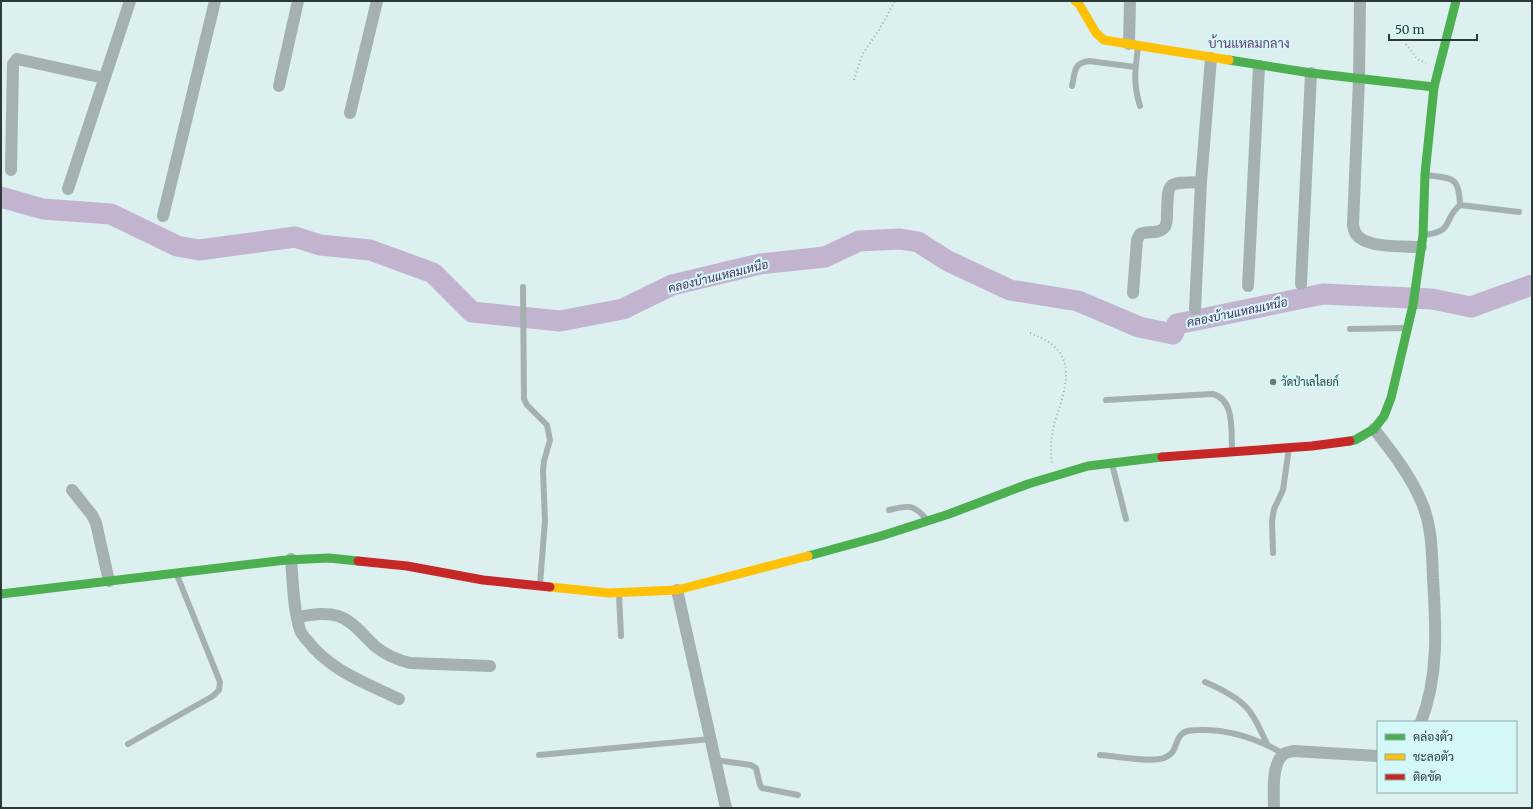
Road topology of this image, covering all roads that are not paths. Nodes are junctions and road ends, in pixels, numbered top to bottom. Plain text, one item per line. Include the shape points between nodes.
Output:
1 (130, 1) edge
2 (215, 1) edge
3 (298, 1) edge
4 (376, 1) edge
5 (1075, 1) edge
6 (1130, 1) edge
7 (1360, 1) edge
8 (1456, 1) edge
9 (1134, 45) junction
10 (1211, 58) junction
11 (1259, 66) junction
12 (1135, 67) junction
13 (1311, 73) junction
14 (104, 78) junction
15 (1359, 79) junction
16 (279, 86) dead end
17 (1072, 86) dead end
18 (1434, 87) junction
19 (1140, 106) dead end
20 (350, 113) dead end
21 (11, 170) dead end
22 (1425, 174) junction
23 (1201, 182) junction
24 (68, 189) dead end
25 (1460, 205) junction
26 (1519, 212) dead end
27 (163, 216) dead end
28 (1422, 241) junction
29 (1301, 284) dead end
30 (1248, 286) dead end
31 (523, 287) dead end
32 (1133, 293) dead end
33 (1195, 309) dead end
34 (1408, 328) junction
35 (1350, 329) dead end
36 (1106, 400) dead end
37 (1374, 429) junction
38 (1289, 447) junction
39 (1232, 451) junction
40 (1112, 463) junction
41 (72, 490) dead end
42 (889, 510) dead end
43 (1126, 519) dead end
44 (928, 521) junction
45 (1273, 553) dead end
46 (291, 559) junction
47 (176, 574) junction
48 (109, 582) junction
49 (540, 586) junction
50 (677, 590) junction
51 (619, 593) junction
52 (1, 594) edge
53 (298, 617) junction
54 (621, 636) dead end
55 (490, 666) dead end
56 (1204, 682) dead end
57 (399, 698) dead end
58 (1421, 721) edge
59 (711, 739) junction
60 (128, 744) dead end
61 (1267, 744) junction
62 (1284, 754) junction
63 (539, 755) dead end
64 (1100, 755) dead end
65 (1377, 756) edge
66 (715, 760) junction
67 (798, 795) dead end
68 (726, 808) edge
69 (1274, 808) edge

1 - 14 street
2 - 27 street
3 - 16 street
4 - 20 street
5 - 9 street via 1099,37
6 - 9 street
7 - 15 street
8 - 18 street
9 - 10 street
9 - 12 lane
10 - 11 street
10 - 23 street
11 - 13 street
11 - 30 street
12 - 17 lane via 1083,62 1076,68
12 - 19 lane via 1136,91
13 - 15 street
13 - 29 street
14 - 21 street via 17,59 13,64
14 - 24 street
15 - 18 street
15 - 28 street via 1353,224 1355,232 1358,238 1365,242 1379,244
18 - 22 street
22 - 25 lane via 1450,178 1456,182
22 - 28 street
23 - 32 street via 1176,182 1170,185 1167,192 1164,228 1140,234 1137,240
23 - 33 street
25 - 26 lane
25 - 28 lane via 1454,210 1443,230
28 - 34 street
31 - 49 lane via 524,399 547,425 550,440 543,471 545,521
34 - 35 lane
34 - 37 street via 1392,398 1384,416
36 - 39 lane via 1213,394 1221,396 1227,405
37 - 38 street via 1355,440
37 - 58 street via 1405,470 1422,503 1431,535 1436,627 1430,692
38 - 39 street
38 - 45 lane via 1283,490 1274,509 1272,521
39 - 40 street
40 - 43 lane
40 - 44 street via 1088,466 1053,476
41 - 48 street via 96,522
42 - 44 lane via 911,506 919,510
44 - 50 street via 781,564
46 - 47 street
46 - 49 street via 329,558 407,566 483,580
46 - 53 street
47 - 48 street
47 - 60 lane via 220,682 219,690 213,696
48 - 52 street
49 - 51 street
50 - 51 street
50 - 59 street
51 - 54 lane
53 - 55 street via 337,615 348,620 377,647 400,660
53 - 57 street via 300,631 312,647 332,664 350,676
56 - 61 lane via 1225,692 1247,708
59 - 63 lane
59 - 66 street
61 - 62 lane
61 - 64 lane via 1229,732 1187,731 1181,734 1172,753 1164,758 1155,760
62 - 65 street via 1293,751
62 - 69 street via 1277,763 1274,776
66 - 67 lane via 751,764 756,768 762,788
66 - 68 street

